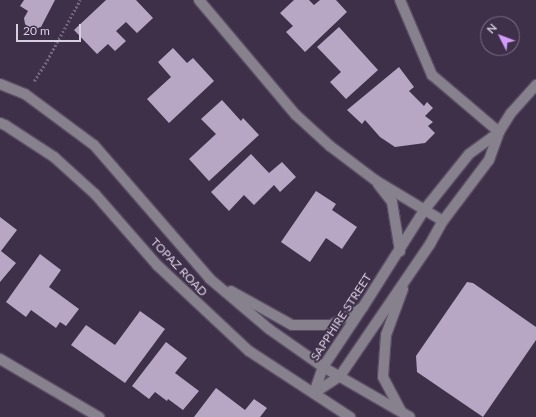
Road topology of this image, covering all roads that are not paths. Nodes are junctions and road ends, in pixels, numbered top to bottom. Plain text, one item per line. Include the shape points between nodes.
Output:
1 (199, 0) edge
2 (400, 0) edge
3 (0, 84) edge
4 (536, 85) edge
5 (0, 123) edge
6 (499, 132) junction
7 (376, 180) junction
8 (425, 209) junction
9 (443, 222) junction
10 (400, 251) junction
11 (408, 276) junction
12 (210, 279) junction
13 (364, 308) junction
14 (0, 359) edge
15 (323, 366) junction
16 (340, 376) junction
17 (314, 393) junction
18 (402, 411) junction
19 (99, 417) edge
20 (350, 417) edge
21 (410, 417) edge

1 - 7 street via 296,114 330,146
2 - 6 street via 432,75
3 - 12 street, TOPAZ ROAD via 25,94 94,145
4 - 6 street via 511,113
5 - 17 street, TOPAZ ROAD via 54,157 95,194 157,264 249,351
6 - 8 street, SAPPHIRE STREET via 469,154
6 - 9 street via 489,160
7 - 8 street
7 - 10 street via 392,202
8 - 9 street
8 - 10 street, SAPPHIRE STREET
9 - 11 street
10 - 13 street, SAPPHIRE STREET
11 - 16 street
11 - 18 street via 386,335 383,377
12 - 13 street, TOPAZ ROAD via 292,325 331,325
12 - 15 street, TOPAZ ROAD via 269,329
13 - 15 street, SAPPHIRE STREET
14 - 19 street
15 - 16 street, TOPAZ ROAD
15 - 17 street, SAPPHIRE STREET
16 - 17 street
16 - 18 street, TOPAZ ROAD
17 - 20 street, TOPAZ ROAD
18 - 21 street, TOPAZ ROAD

